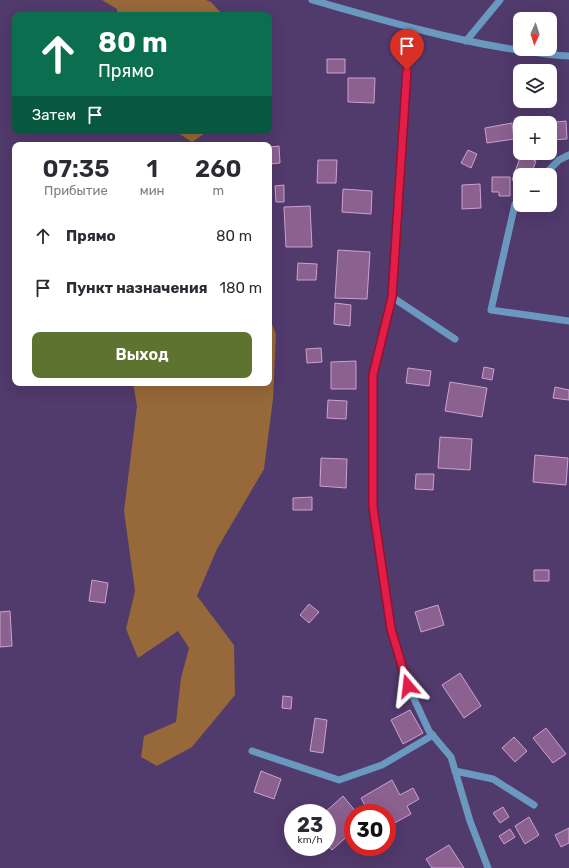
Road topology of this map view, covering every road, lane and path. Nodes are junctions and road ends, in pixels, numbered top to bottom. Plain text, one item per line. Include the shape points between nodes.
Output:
1 (312, 0) edge
2 (500, 0) edge
3 (410, 28) junction
4 (466, 41) junction
5 (569, 56) edge
6 (569, 155) edge
7 (551, 168) edge
8 (513, 212) edge
9 (392, 297) junction
10 (569, 321) edge
11 (455, 339) dead end
12 (433, 735) junction
13 (252, 750) dead end
14 (455, 771) junction
15 (534, 805) dead end
16 (488, 868) edge

1 - 3 street
2 - 4 street
3 - 4 street
3 - 9 street
4 - 5 street
6 - 7 street
8 - 10 street via 491,310
9 - 11 street
9 - 12 street via 373,375 373,507 391,629 408,686
12 - 13 street via 382,765 339,780
12 - 14 street via 451,757
14 - 15 street via 493,779
14 - 16 street

